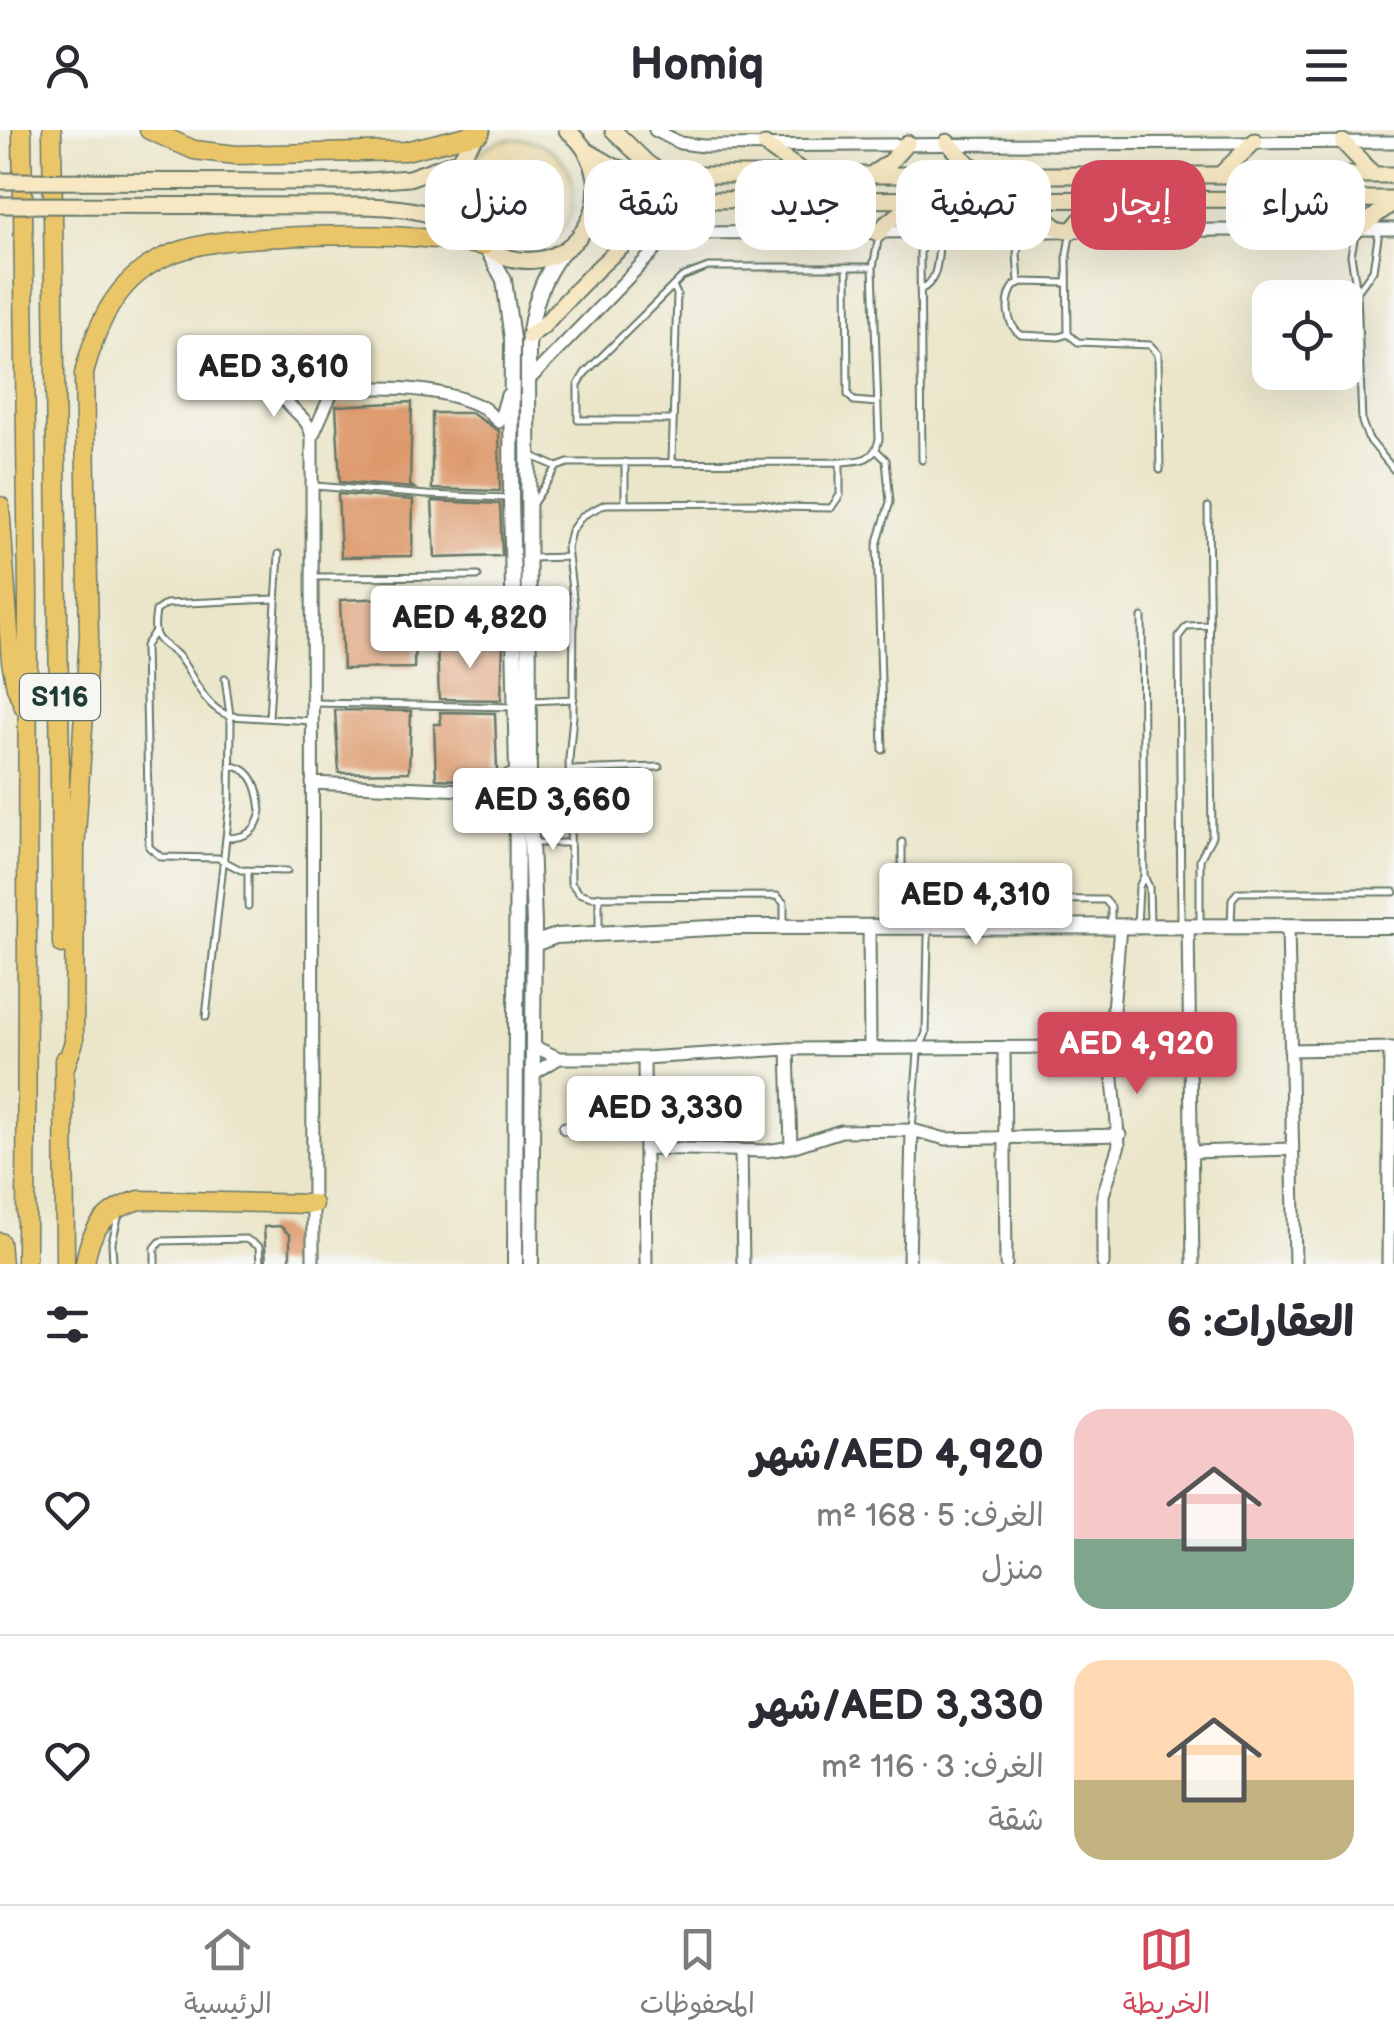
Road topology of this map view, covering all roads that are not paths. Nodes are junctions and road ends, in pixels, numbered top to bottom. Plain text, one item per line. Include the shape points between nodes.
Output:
1 (22, 130) edge
2 (52, 130) edge
3 (149, 130) edge
4 (567, 130) edge
5 (613, 130) edge
6 (656, 130) edge
7 (482, 131) edge
8 (1258, 134) edge
9 (907, 136) edge
10 (946, 136) edge
11 (1343, 136) edge
12 (766, 138) edge
13 (1394, 142) edge
14 (587, 151) junction
15 (460, 160) edge
16 (591, 160) edge
17 (604, 160) edge
18 (642, 160) edge
19 (791, 160) edge
20 (966, 160) edge
21 (876, 171) edge
22 (425, 172) edge
23 (1220, 175) junction
24 (1374, 175) junction
25 (1394, 175) edge
26 (1051, 177) edge
27 (0, 181) edge
28 (1365, 200) edge
29 (1394, 200) edge
30 (0, 205) edge
31 (425, 212) edge
32 (896, 217) edge
33 (1051, 223) edge
34 (1365, 223) edge
35 (1380, 229) junction
36 (1394, 229) edge
37 (584, 230) edge
38 (1365, 230) edge
39 (876, 232) edge
40 (1051, 232) edge
41 (1071, 232) junction
42 (879, 233) junction
43 (896, 233) edge
44 (425, 239) edge
45 (486, 250) edge
46 (490, 250) edge
47 (564, 250) junction
48 (619, 250) edge
49 (921, 250) edge
50 (939, 250) edge
51 (1018, 250) edge
52 (1353, 250) edge
53 (847, 267) junction
54 (873, 267) junction
55 (1355, 280) edge
56 (1019, 283) junction
57 (1066, 284) junction
58 (1362, 284) edge
59 (673, 286) junction
60 (920, 290) junction
61 (1068, 334) junction
62 (529, 336) junction
63 (528, 380) junction
64 (511, 385) junction
65 (333, 390) junction
66 (1361, 390) edge
67 (877, 402) junction
68 (673, 420) junction
69 (312, 437) junction
70 (876, 450) junction
71 (528, 453) junction
72 (922, 460) dead end
73 (625, 462) junction
74 (672, 462) junction
75 (840, 462) junction
76 (557, 467) junction
77 (1160, 470) dead end
78 (1394, 470) edge
79 (312, 485) junction
80 (511, 498) junction
81 (625, 503) junction
82 (0, 506) edge
83 (1208, 508) dead end
84 (529, 509) junction
85 (279, 554) dead end
86 (567, 557) junction
87 (528, 558) junction
88 (478, 576) dead end
89 (313, 578) junction
90 (275, 599) junction
91 (1142, 617) dead end
92 (1210, 625) junction
93 (155, 631) junction
94 (225, 678) dead end
95 (574, 700) junction
96 (530, 701) junction
97 (312, 703) junction
98 (515, 708) junction
99 (28, 713) junction
100 (230, 716) junction
101 (269, 718) junction
102 (312, 720) junction
103 (883, 750) dead end
104 (230, 766) junction
105 (659, 768) dead end
106 (569, 770) junction
107 (517, 772) junction
108 (312, 784) junction
109 (487, 791) junction
110 (522, 818) junction
111 (226, 838) junction
112 (902, 842) dead end
113 (530, 843) junction
114 (570, 844) junction
115 (223, 860) junction
116 (248, 870) junction
117 (287, 871) dead end
118 (1144, 876) junction
119 (902, 887) junction
120 (1394, 892) edge
121 (599, 896) junction
122 (248, 906) dead end
123 (534, 925) junction
124 (984, 926) junction
125 (1115, 926) junction
126 (1143, 926) junction
127 (1190, 926) junction
128 (1231, 926) junction
129 (1288, 926) junction
130 (1394, 926) edge
131 (784, 927) junction
132 (869, 927) junction
133 (902, 927) junction
134 (927, 927) junction
135 (598, 932) junction
136 (556, 936) junction
137 (534, 944) junction
138 (206, 1017) dead end
139 (533, 1046) junction
140 (1190, 1046) junction
141 (1110, 1047) junction
142 (1004, 1048) junction
143 (1392, 1048) edge
144 (788, 1049) junction
145 (870, 1049) junction
146 (919, 1049) junction
147 (1290, 1050) junction
148 (559, 1058) junction
149 (644, 1058) junction
150 (64, 1070) junction
151 (533, 1074) junction
152 (565, 1128) dead end
153 (646, 1128) junction
154 (912, 1130) junction
155 (1120, 1134) junction
156 (1005, 1140) junction
157 (790, 1147) junction
158 (1392, 1147) edge
159 (646, 1148) junction
160 (1292, 1149) junction
161 (741, 1150) junction
162 (1191, 1152) junction
163 (127, 1203) junction
164 (313, 1204) junction
165 (0, 1242) edge
166 (2, 1264) edge
167 (26, 1264) edge
168 (65, 1264) edge
169 (85, 1264) edge
170 (113, 1264) edge
171 (155, 1264) edge
172 (260, 1264) edge
173 (313, 1264) edge
174 (515, 1264) edge
175 (531, 1264) edge
176 (646, 1264) edge
177 (743, 1264) edge
178 (909, 1264) edge
179 (1006, 1264) edge
180 (1103, 1264) edge
181 (1192, 1264) edge
182 (1295, 1264) edge
183 (1388, 1264) edge

1 - 99 highway, S116
2 - 150 highway, S116
3 - 7 highway via 194,150 236,155 405,151
4 - 14 main road
5 - 18 main road
6 - 12 street via 691,145
7 - 15 main road
8 - 10 street
8 - 11 street
8 - 23 main road
9 - 10 street
9 - 12 street
9 - 21 main road
10 - 20 main road
11 - 13 street
11 - 24 main road
12 - 19 main road
14 - 16 main road
14 - 17 main road
22 - 27 main road, bridge via 355,182
23 - 24 main road
23 - 26 main road
24 - 25 main road
28 - 29 main road
29 - 34 main road
30 - 31 main road, bridge
32 - 42 main road
33 - 41 main road
35 - 36 street
35 - 38 street
35 - 58 lane via 1373,270
37 - 47 main road
39 - 42 main road
40 - 41 street
41 - 57 lane
42 - 43 street
42 - 54 lane
42 - 63 street via 697,232 671,238
44 - 150 highway via 387,234 218,240 170,253 140,270 104,314 84,374 89,638 74,850 74,1042
45 - 64 street via 509,298
46 - 47 main road via 518,260
47 - 62 street via 534,304
48 - 62 main road
49 - 60 lane
50 - 60 lane via 936,276
51 - 56 lane
52 - 55 lane
53 - 54 lane
53 - 59 lane via 701,268
53 - 67 lane via 848,394 854,401
54 - 67 lane
56 - 57 lane
56 - 61 lane via 1009,297 1014,330 1026,336
57 - 61 lane
59 - 68 lane
59 - 68 lane via 580,380 578,420
60 - 72 lane
61 - 77 lane via 1078,342 1156,350
62 - 63 street
63 - 71 street
64 - 65 street via 499,422 480,407 441,395
64 - 80 street
65 - 69 street
65 - 69 street via 280,392
66 - 78 lane via 1363,428
67 - 70 lane
68 - 74 lane
69 - 79 street
70 - 75 lane via 863,460
70 - 103 lane via 886,460 890,502 877,545
71 - 76 lane
71 - 84 street
73 - 74 lane
73 - 76 lane
73 - 81 lane
74 - 75 lane
75 - 81 lane via 840,494 831,508
76 - 84 lane
79 - 80 lane
79 - 89 street
80 - 98 street
81 - 86 lane via 582,516 571,531
82 - 99 highway via 13,674
83 - 92 lane
84 - 87 street
85 - 90 lane
86 - 87 lane
86 - 95 lane
87 - 96 street
88 - 89 lane
89 - 97 street
90 - 93 lane via 166,604 156,611
90 - 101 lane
91 - 118 lane
92 - 127 lane via 1212,836 1200,858
92 - 127 lane via 1187,626 1179,636
93 - 100 lane via 210,704
93 - 115 lane via 145,646 147,842 161,858
94 - 100 lane
95 - 96 lane
95 - 106 lane
96 - 110 street
97 - 98 lane
97 - 102 street
98 - 107 street
99 - 167 highway, S116
100 - 101 lane
100 - 104 lane
101 - 102 lane
102 - 108 street
104 - 111 lane
104 - 111 lane via 250,773 261,812 251,833
105 - 106 lane
106 - 114 lane
107 - 109 street
107 - 110 street
108 - 109 street
108 - 164 street
109 - 110 street
110 - 113 street
110 - 174 street
111 - 115 lane
112 - 119 lane
113 - 114 lane
113 - 123 street
114 - 121 lane via 571,883 579,893
115 - 116 lane
115 - 138 lane
116 - 117 lane
116 - 122 lane
118 - 126 lane
118 - 126 lane
119 - 133 lane
119 - 134 lane via 928,887
120 - 128 lane via 1238,892
121 - 131 lane via 777,896 784,903
121 - 135 lane
123 - 136 street
123 - 137 street
124 - 125 street
124 - 125 lane via 986,901 1004,899 1105,900
124 - 134 street
125 - 126 street
125 - 141 street
126 - 127 street
127 - 128 street
127 - 140 street
128 - 129 street
129 - 130 street
129 - 147 street
131 - 132 street
131 - 135 street
132 - 133 street
132 - 145 street
133 - 134 street
134 - 146 lane via 926,1033
135 - 136 street
136 - 137 street
137 - 139 street
139 - 148 street
139 - 151 street
140 - 141 street
140 - 162 street
141 - 142 street
141 - 155 street
142 - 146 street
142 - 156 street
143 - 147 street
143 - 158 street
144 - 145 street
144 - 149 street
144 - 157 street
145 - 146 street
146 - 154 lane
147 - 160 street
148 - 149 street
148 - 151 street
149 - 153 street
150 - 168 highway, S116
151 - 175 street
152 - 153 street
153 - 159 street
154 - 156 street via 946,1140
154 - 157 street via 842,1131
154 - 178 street
155 - 156 street
155 - 180 street via 1103,1195
156 - 179 street
157 - 161 street
158 - 183 street
159 - 161 street
159 - 176 street
160 - 162 street
160 - 182 street
161 - 177 street
162 - 181 street
163 - 164 highway via 152,1198
163 - 169 highway via 94,1231
163 - 170 lane via 114,1232
164 - 173 street
165 - 166 highway
171 - 172 lane via 161,1241 246,1239 259,1246

